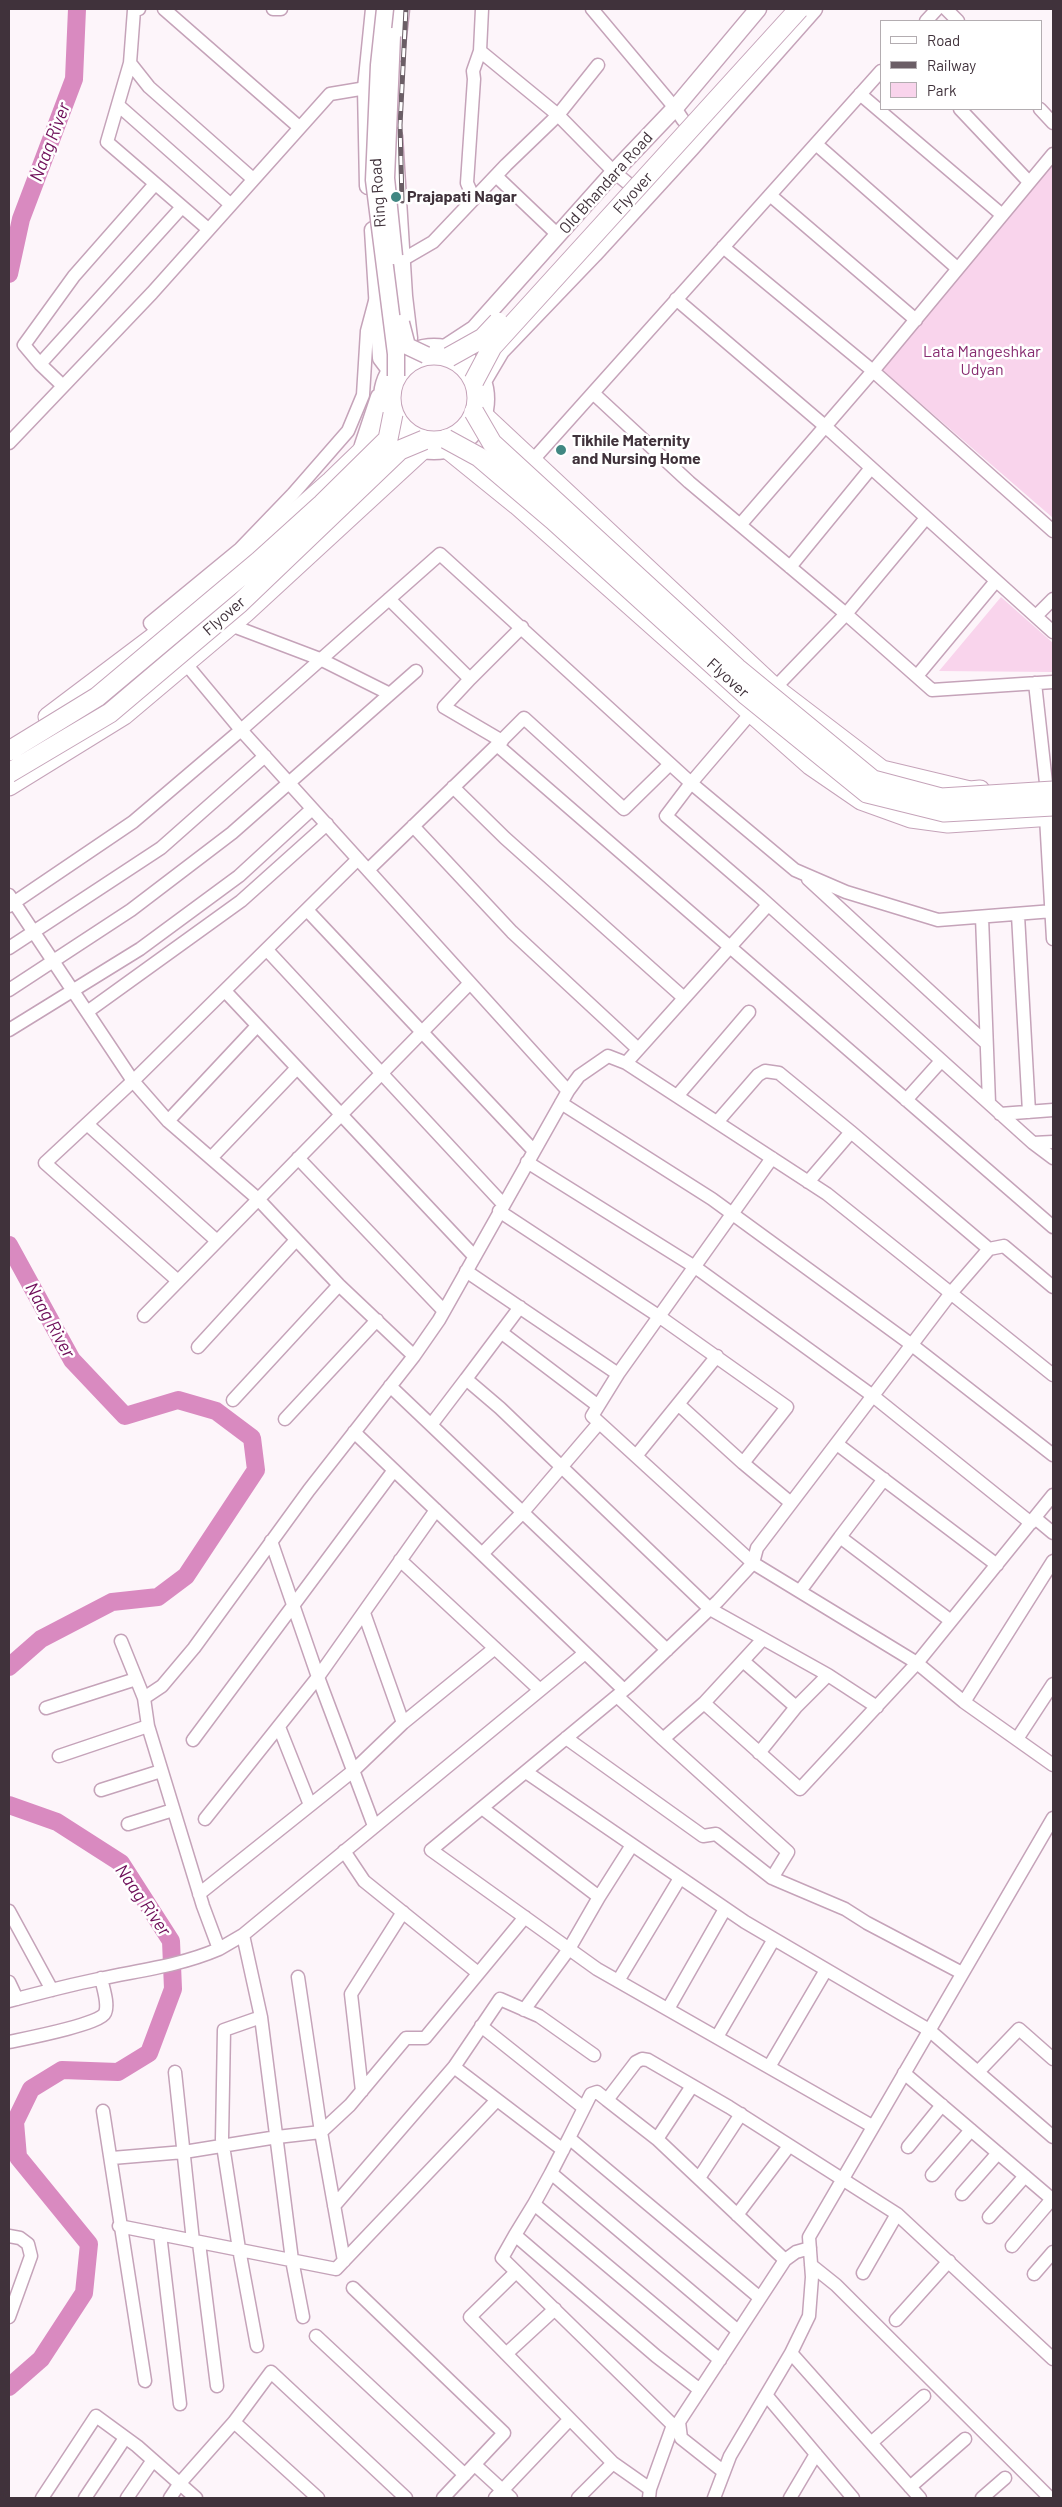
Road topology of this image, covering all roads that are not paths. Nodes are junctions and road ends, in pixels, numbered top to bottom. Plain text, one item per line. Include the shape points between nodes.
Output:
1 (140, 9) edge
2 (164, 9) edge
3 (273, 9) edge
4 (281, 9) edge
5 (374, 9) edge
6 (385, 9) edge
7 (394, 9) edge
8 (401, 9) edge
9 (482, 9) edge
10 (592, 9) edge
11 (758, 9) edge
12 (782, 9) edge
13 (937, 9) edge
14 (946, 9) edge
15 (805, 10) edge
16 (927, 20) edge
17 (957, 20) edge
18 (480, 51) junction
19 (130, 63) junction
20 (598, 65) dead end
21 (880, 73) edge
22 (366, 88) junction
23 (860, 94) junction
24 (118, 104) junction
25 (675, 108) junction
26 (961, 110) edge
27 (1041, 110) edge
28 (558, 115) junction
29 (1053, 123) edge
30 (299, 127) junction
31 (704, 134) junction
32 (816, 144) junction
33 (1053, 154) edge
34 (614, 172) junction
35 (496, 176) junction
36 (253, 178) junction
37 (1029, 182) junction
38 (155, 184) junction
39 (770, 195) junction
40 (644, 197) junction
41 (474, 199) junction
42 (230, 204) junction
43 (182, 207) junction
44 (1001, 214) junction
45 (208, 229) junction
46 (558, 235) junction
47 (723, 247) junction
48 (402, 260) junction
49 (957, 268) junction
50 (378, 292) junction
51 (676, 299) junction
52 (916, 320) junction
53 (424, 352) junction
54 (447, 352) junction
55 (40, 364) junction
56 (389, 368) junction
57 (873, 372) junction
58 (479, 381) junction
59 (64, 386) junction
60 (593, 393) junction
61 (479, 414) junction
62 (389, 417) junction
63 (826, 427) junction
64 (9, 443) edge
65 (448, 445) junction
66 (423, 446) junction
67 (361, 452) junction
68 (532, 461) junction
69 (871, 468) junction
70 (301, 507) junction
71 (926, 518) junction
72 (740, 525) junction
73 (1053, 531) edge
74 (328, 535) junction
75 (790, 567) junction
76 (996, 581) junction
77 (389, 599) junction
78 (1053, 599) edge
79 (846, 614) junction
80 (1036, 616) junction
81 (522, 627) junction
82 (1053, 632) edge
83 (158, 634) junction
84 (320, 659) junction
85 (186, 664) junction
86 (416, 671) dead end
87 (916, 676) junction
88 (470, 679) junction
89 (1053, 682) edge
90 (1035, 683) junction
91 (776, 689) junction
92 (390, 694) junction
93 (750, 713) junction
94 (241, 730) junction
95 (9, 741) edge
96 (499, 743) junction
97 (9, 751) edge
98 (265, 756) junction
99 (670, 764) junction
100 (9, 773) edge
101 (290, 783) junction
102 (691, 783) junction
103 (9, 786) edge
104 (1051, 786) edge
105 (453, 787) junction
106 (312, 808) junction
107 (1051, 813) edge
108 (327, 824) junction
109 (414, 826) junction
110 (358, 859) junction
111 (368, 870) junction
112 (800, 872) junction
113 (10, 901) edge
114 (768, 904) junction
115 (307, 910) junction
116 (1052, 911) edge
117 (1018, 915) junction
118 (982, 917) junction
119 (33, 932) junction
120 (1053, 939) edge
121 (730, 947) junction
122 (9, 948) edge
123 (267, 950) junction
124 (52, 961) junction
125 (470, 983) junction
126 (9, 990) edge
127 (71, 990) junction
128 (225, 991) junction
129 (684, 998) junction
130 (87, 1012) junction
131 (749, 1012) dead end
132 (257, 1026) junction
133 (9, 1030) edge
134 (423, 1030) junction
135 (986, 1043) junction
136 (638, 1049) junction
137 (941, 1060) junction
138 (626, 1063) junction
139 (296, 1068) junction
140 (382, 1072) junction
141 (133, 1081) junction
142 (568, 1091) junction
143 (678, 1095) junction
144 (906, 1100) junction
145 (561, 1103) junction
146 (988, 1103) junction
147 (1053, 1110) edge
148 (1029, 1112) junction
149 (1000, 1114) junction
150 (340, 1115) junction
151 (168, 1121) junction
152 (718, 1121) junction
153 (87, 1124) junction
154 (852, 1132) junction
155 (1053, 1142) edge
156 (1033, 1143) junction
157 (530, 1156) junction
158 (212, 1158) junction
159 (298, 1158) junction
160 (772, 1158) junction
161 (1053, 1158) edge
162 (808, 1182) junction
163 (258, 1199) junction
164 (501, 1208) junction
165 (732, 1213) junction
166 (1053, 1226) edge
167 (296, 1240) junction
168 (216, 1241) junction
169 (989, 1249) junction
170 (474, 1256) junction
171 (695, 1267) junction
172 (466, 1271) junction
173 (178, 1281) junction
174 (339, 1285) junction
175 (1053, 1286) edge
176 (951, 1293) junction
177 (520, 1307) junction
178 (444, 1311) junction
179 (144, 1316) dead end
180 (660, 1317) junction
181 (377, 1320) junction
182 (502, 1333) junction
183 (912, 1345) junction
184 (198, 1346) dead end
185 (414, 1356) junction
186 (717, 1356) junction
187 (618, 1374) junction
188 (1053, 1375) edge
189 (466, 1379) junction
190 (390, 1386) junction
191 (874, 1396) junction
192 (233, 1400) dead end
193 (678, 1404) junction
194 (597, 1406) junction
195 (285, 1419) dead end
196 (599, 1423) junction
197 (431, 1425) junction
198 (354, 1432) junction
199 (837, 1444) junction
200 (1053, 1455) edge
201 (636, 1456) junction
202 (743, 1463) junction
203 (562, 1466) junction
204 (394, 1470) junction
205 (884, 1479) junction
206 (1053, 1495) edge
207 (791, 1503) junction
208 (436, 1510) junction
209 (523, 1512) junction
210 (1033, 1520) junction
211 (1053, 1533) edge
212 (840, 1537) junction
213 (271, 1541) junction
214 (482, 1554) junction
215 (400, 1560) junction
216 (1053, 1561) edge
217 (753, 1563) junction
218 (997, 1565) junction
219 (800, 1591) junction
220 (293, 1604) junction
221 (710, 1609) junction
222 (364, 1613) junction
223 (951, 1621) junction
224 (762, 1639) junction
225 (121, 1641) dead end
226 (495, 1648) junction
227 (667, 1650) junction
228 (584, 1652) junction
229 (743, 1661) junction
230 (917, 1663) junction
231 (828, 1675) junction
232 (318, 1677) junction
233 (136, 1678) junction
234 (1053, 1684) edge
235 (540, 1690) junction
236 (620, 1693) junction
237 (144, 1698) junction
238 (964, 1702) junction
239 (704, 1703) junction
240 (877, 1706) junction
241 (796, 1707) junction
242 (46, 1708) dead end
243 (403, 1723) junction
244 (148, 1726) junction
245 (278, 1727) junction
246 (566, 1738) junction
247 (663, 1739) junction
248 (1017, 1739) junction
249 (192, 1740) dead end
250 (759, 1753) junction
251 (59, 1756) dead end
252 (1053, 1765) edge
253 (353, 1770) junction
254 (161, 1771) junction
255 (526, 1772) junction
256 (101, 1790) dead end
257 (310, 1805) junction
258 (482, 1808) junction
259 (173, 1810) junction
260 (1053, 1818) edge
261 (205, 1819) dead end
262 (128, 1824) dead end
263 (374, 1826) junction
264 (632, 1844) junction
265 (344, 1850) junction
266 (680, 1878) junction
267 (772, 1878) junction
268 (199, 1894) junction
269 (599, 1896) junction
270 (726, 1909) junction
271 (9, 1911) edge
272 (403, 1912) junction
273 (525, 1917) junction
274 (244, 1936) junction
275 (774, 1939) junction
276 (219, 1949) junction
277 (569, 1949) junction
278 (826, 1970) junction
279 (478, 1973) junction
280 (962, 1974) junction
281 (298, 1976) dead end
282 (101, 1978) junction
283 (618, 1981) junction
284 (9, 1982) edge
285 (52, 1990) junction
286 (13, 2000) edge
287 (668, 2009) junction
288 (524, 2010) junction
289 (261, 2017) junction
290 (481, 2026) junction
291 (929, 2030) junction
292 (717, 2037) junction
293 (9, 2042) edge
294 (594, 2055) dead end
295 (1053, 2059) edge
296 (454, 2067) junction
297 (769, 2067) junction
298 (175, 2072) dead end
299 (978, 2072) junction
300 (904, 2073) junction
301 (692, 2086) junction
302 (362, 2091) junction
303 (497, 2100) junction
304 (607, 2100) junction
305 (942, 2105) junction
306 (584, 2108) junction
307 (104, 2111) dead end
308 (741, 2114) junction
309 (872, 2126) junction
310 (972, 2130) junction
311 (321, 2132) junction
312 (277, 2137) junction
313 (1053, 2137) edge
314 (569, 2138) junction
315 (657, 2139) junction
316 (223, 2145) junction
317 (789, 2146) junction
318 (908, 2147) dead end
319 (562, 2150) junction
320 (184, 2152) junction
321 (998, 2153) junction
322 (112, 2158) junction
323 (551, 2173) junction
324 (932, 2176) dead end
325 (1025, 2176) junction
326 (699, 2178) junction
327 (841, 2180) junction
328 (962, 2194) dead end
329 (1053, 2200) edge
330 (534, 2204) junction
331 (334, 2206) junction
332 (737, 2214) junction
333 (897, 2214) junction
334 (990, 2218) dead end
335 (120, 2226) junction
336 (160, 2234) junction
337 (515, 2235) junction
338 (9, 2236) edge
339 (196, 2242) junction
340 (1012, 2246) dead end
341 (810, 2248) junction
342 (239, 2250) junction
343 (1053, 2252) edge
344 (292, 2260) junction
345 (785, 2260) junction
346 (344, 2261) junction
347 (948, 2261) junction
348 (811, 2265) junction
349 (516, 2272) junction
350 (864, 2273) dead end
351 (1034, 2274) dead end
352 (353, 2288) dead end
353 (760, 2298) junction
354 (555, 2309) junction
355 (9, 2317) edge
356 (303, 2317) dead end
357 (896, 2320) dead end
358 (738, 2331) junction
359 (316, 2336) dead end
360 (256, 2346) dead end
361 (791, 2353) junction
362 (506, 2354) junction
363 (1053, 2359) edge
364 (720, 2360) junction
365 (145, 2381) dead end
366 (217, 2386) dead end
367 (700, 2390) junction
368 (767, 2396) junction
369 (924, 2396) dead end
370 (180, 2404) dead end
371 (570, 2419) junction
372 (234, 2422) junction
373 (676, 2428) junction
374 (125, 2438) junction
375 (965, 2440) dead end
376 (871, 2443) junction
377 (816, 2454) junction
378 (153, 2460) junction
379 (613, 2463) junction
380 (475, 2465) junction
381 (724, 2472) junction
382 (465, 2476) junction
383 (1004, 2478) dead end
384 (180, 2483) junction
385 (910, 2487) junction
386 (650, 2494) edge
387 (503, 2496) edge
388 (42, 2498) edge
389 (85, 2498) edge
390 (127, 2498) edge
391 (170, 2498) edge
392 (196, 2498) edge
393 (318, 2498) edge
394 (406, 2498) edge
395 (443, 2498) edge
396 (578, 2498) edge
397 (714, 2498) edge
398 (790, 2498) edge
399 (853, 2498) edge
400 (920, 2498) edge
401 (982, 2498) edge
402 (1050, 2498) edge

1 - 19 street via 134,10
2 - 30 street
3 - 4 street
5 - 22 main road
6 - 56 main road, Ring Road, bridge via 374,180 396,354
7 - 53 main road, Ring Road, bridge via 386,178 401,328 407,346
8 - 48 main road, Ring Road via 392,112
9 - 18 street
10 - 25 street
11 - 25 main road, Old Bhandara Road
12 - 54 highway, Flyover, bridge via 483,338
13 - 16 street
14 - 17 street
15 - 31 main road
15 - 58 highway, Flyover, bridge via 492,347
18 - 28 street
18 - 41 street via 473,71 467,183
19 - 24 street
19 - 36 street via 150,88
20 - 28 street
21 - 23 street
22 - 30 street via 330,94
22 - 50 main road via 366,155
23 - 32 street
23 - 44 street
24 - 38 street via 107,142
24 - 42 street
25 - 31 street via 682,120
25 - 34 main road, Old Bhandara Road
26 - 37 street
27 - 29 street
28 - 34 street
28 - 35 street
30 - 36 street
31 - 40 main road
32 - 39 street
32 - 49 street
33 - 37 street
34 - 40 street
34 - 46 main road, Old Bhandara Road
35 - 41 street
35 - 46 street
36 - 42 street
37 - 44 street
38 - 43 street
38 - 55 street via 74,276 24,345
39 - 47 street
39 - 52 street
40 - 58 main road via 501,351
41 - 48 street via 433,242
42 - 45 street
43 - 45 street
43 - 55 street
44 - 49 street
45 - 59 street
46 - 54 main road, Old Bhandara Road via 474,328
47 - 51 street
47 - 57 street
48 - 53 main road, Ring Road via 409,340
49 - 52 street
50 - 56 main road
50 - 83 street via 367,331 363,395 348,431 240,549 150,623
51 - 60 street
51 - 63 street
52 - 57 street
53 - 54 highway
53 - 56 highway via 404,366
54 - 58 highway
55 - 59 street
56 - 62 highway, Flyover via 392,388
56 - 67 main road
57 - 63 street
57 - 73 street
58 - 61 highway, Flyover
59 - 64 street
60 - 68 street
60 - 72 street
61 - 65 highway
61 - 68 highway
61 - 104 highway, Flyover, bridge via 492,442 738,668 873,780 941,798
62 - 66 highway
62 - 67 highway
62 - 97 highway, Flyover, bridge via 388,439 259,561 98,697
63 - 69 street
63 - 72 street
65 - 66 highway, Flyover
65 - 93 highway
65 - 107 highway, Flyover, bridge via 486,464 554,520 745,694 867,792 944,812
66 - 74 highway
66 - 100 highway, Flyover, bridge via 400,450 240,603 110,713
67 - 70 highway
68 - 91 highway
69 - 71 street
69 - 75 street
70 - 74 highway
70 - 83 highway
71 - 76 street
71 - 79 street
72 - 75 street
74 - 85 highway
75 - 79 street
76 - 80 street
76 - 87 street
77 - 81 street via 440,554
77 - 84 street
77 - 88 street
78 - 80 street
79 - 87 street
79 - 91 street
80 - 82 street
81 - 88 street
81 - 99 street
83 - 85 street
83 - 95 highway via 62,708
84 - 85 street via 233,626
84 - 92 street
84 - 94 street
85 - 94 street
85 - 103 highway via 124,715
86 - 92 street
87 - 90 street via 932,690
88 - 96 street via 444,707
89 - 90 street
90 - 104 street
91 - 93 street
91 - 104 highway via 882,770 970,791
92 - 101 street
93 - 102 street
93 - 107 highway via 810,765 861,800 911,818 948,823
94 - 98 street
94 - 113 street via 133,822
96 - 99 street via 524,718 624,809
96 - 105 street
96 - 121 street
98 - 101 street
98 - 119 street via 161,848
99 - 102 street
101 - 106 street
101 - 124 street via 232,833 131,910
102 - 112 street
102 - 114 street via 666,816
105 - 109 street
105 - 129 street via 505,838
106 - 108 street
106 - 127 street via 239,876 140,949
107 - 116 street
108 - 110 street
108 - 130 street via 241,901
109 - 111 street
109 - 136 street via 512,932
110 - 111 street
110 - 115 street
111 - 125 street
112 - 118 street via 846,892 938,920
112 - 135 street
113 - 119 street
114 - 121 street
114 - 137 street
115 - 123 street
115 - 134 street
116 - 117 street
116 - 120 street
117 - 118 street
117 - 148 street
118 - 135 street
119 - 122 street
119 - 124 street
121 - 129 street
121 - 144 street
123 - 128 street
123 - 140 street
124 - 126 street
124 - 127 street
125 - 134 street
125 - 142 street
127 - 130 street
127 - 133 street
128 - 132 street
128 - 141 street
129 - 136 street
130 - 141 street
131 - 143 street
132 - 139 street
132 - 151 street
134 - 140 street
134 - 157 street
135 - 146 street
136 - 138 street
137 - 144 street
137 - 146 street
138 - 142 street via 608,1056 579,1076
138 - 143 street
139 - 150 street
139 - 158 street
140 - 150 street
140 - 164 street
141 - 151 street
141 - 153 street
142 - 145 street
143 - 152 street
144 - 166 street
145 - 157 street
145 - 165 street
146 - 149 street
147 - 148 street
148 - 149 street
149 - 156 street
150 - 159 street
150 - 170 street
151 - 158 street
152 - 154 street via 765,1071 778,1073
152 - 160 street
153 - 168 street
153 - 173 street via 45,1163
154 - 162 street
154 - 169 street
155 - 156 street
156 - 161 street
157 - 164 street
157 - 171 street
158 - 163 street
159 - 163 street
159 - 178 street
160 - 162 street
160 - 165 street
162 - 176 street
163 - 167 street
163 - 168 street
164 - 170 street
164 - 180 street
165 - 171 street
165 - 183 street
167 - 174 street
167 - 184 street
168 - 173 street
169 - 175 street via 1004,1246
169 - 176 street
170 - 172 street
171 - 180 street
171 - 191 street
172 - 177 street
172 - 178 street
173 - 179 street
174 - 181 street
174 - 192 street
176 - 183 street
176 - 188 street
177 - 182 street
177 - 187 street
178 - 185 street
180 - 186 street
180 - 187 street
181 - 185 street
181 - 195 street
182 - 189 street
182 - 194 street
183 - 191 street
183 - 200 street
185 - 190 street
186 - 193 street
186 - 202 street via 787,1407
187 - 194 street
189 - 197 street
189 - 203 street
190 - 197 street
190 - 198 street
191 - 199 street
191 - 210 street
193 - 201 street
193 - 202 street
194 - 196 street via 592,1416
196 - 201 street
196 - 203 street
197 - 209 street
198 - 204 street
198 - 213 street
199 - 205 street
199 - 207 street
201 - 217 street
202 - 207 street
203 - 209 street
203 - 221 street
204 - 208 street
204 - 220 street
205 - 212 street
205 - 218 street
206 - 210 street
207 - 217 street via 757,1548
208 - 214 street
208 - 215 street
209 - 214 street
209 - 227 street
210 - 211 street
210 - 218 street
212 - 219 street
212 - 223 street
213 - 220 street
213 - 237 street via 194,1648 162,1686
214 - 228 street
215 - 222 street
215 - 226 street
216 - 238 street
217 - 219 street
217 - 221 street
218 - 223 street
219 - 230 street
220 - 232 street
220 - 249 street
221 - 224 street
221 - 227 street
222 - 232 street
222 - 243 street
223 - 230 street
224 - 229 street
224 - 231 street
225 - 233 street
226 - 235 street
226 - 243 street
227 - 236 street
228 - 235 street
228 - 236 street
229 - 239 street
229 - 241 street
230 - 238 street
230 - 240 street
231 - 240 street
231 - 241 street
232 - 245 street
232 - 253 street
233 - 237 street
233 - 242 street
234 - 248 street
235 - 263 street
236 - 246 street
236 - 247 street
237 - 244 street
238 - 248 street
239 - 247 street
239 - 250 street
240 - 250 street via 800,1789
241 - 250 street
243 - 253 street
244 - 251 street
244 - 254 street
245 - 257 street
245 - 261 street
246 - 255 street
246 - 267 street via 703,1836 716,1834
247 - 267 street via 788,1852
248 - 252 street
253 - 257 street
253 - 263 street
254 - 256 street
254 - 259 street
255 - 258 street
255 - 264 street
257 - 268 street
258 - 269 street
258 - 273 street via 431,1850
259 - 262 street
259 - 268 street
260 - 280 street
263 - 265 street
264 - 266 street
264 - 269 street
265 - 272 street via 364,1881
265 - 274 street
266 - 270 street
266 - 283 street
267 - 280 street via 846,1909
268 - 276 street
269 - 277 street
270 - 275 street
270 - 287 street
271 - 285 street
272 - 279 street
272 - 302 street via 351,1994
273 - 277 street
273 - 279 street
274 - 276 street
274 - 289 street
275 - 278 street
275 - 292 street
276 - 282 street via 152,1970
277 - 283 street
277 - 288 street
278 - 291 street
278 - 297 street
279 - 302 street via 425,2038 406,2038
280 - 291 street
281 - 311 street
282 - 285 street
282 - 293 street via 106,2005 105,2014 100,2019
283 - 287 street
284 - 286 street
285 - 286 street
287 - 292 street
288 - 290 street via 500,1999
288 - 294 street via 539,2016
289 - 312 street
289 - 316 street via 224,2030
290 - 296 street
290 - 306 street
291 - 299 street
291 - 300 street
292 - 297 street
295 - 299 street via 1019,2029
296 - 303 street
296 - 331 street
297 - 309 street
298 - 320 street
299 - 313 street
300 - 305 street
300 - 309 street
301 - 304 street via 642,2059 636,2062
301 - 308 street
301 - 315 street
302 - 311 street
303 - 319 street
303 - 346 street
304 - 306 street via 594,2092
304 - 315 street
305 - 310 street
305 - 318 street
306 - 314 street
307 - 322 street
308 - 317 street
308 - 326 street
309 - 327 street
310 - 321 street
310 - 324 street
311 - 312 street
311 - 331 street
312 - 316 street
312 - 344 street
314 - 319 street
314 - 353 street
315 - 326 street
316 - 320 street
316 - 342 street
317 - 327 street
317 - 332 street
319 - 323 street
320 - 322 street
320 - 339 street
321 - 325 street
321 - 328 street
322 - 335 street
323 - 330 street
323 - 358 street
325 - 329 street
325 - 334 street
326 - 332 street
327 - 333 street
327 - 341 street via 810,2237
329 - 340 street
330 - 337 street
330 - 364 street
331 - 346 street
332 - 345 street
333 - 347 street
333 - 350 street
335 - 336 street
335 - 365 street
336 - 339 street
336 - 370 street
337 - 349 street via 502,2258
337 - 367 street
338 - 355 street via 28,2244 31,2256
339 - 342 street
339 - 366 street
341 - 345 street
341 - 348 street
342 - 344 street
342 - 360 street
343 - 351 street
344 - 346 street via 336,2270
344 - 356 street
345 - 353 street
347 - 357 street
347 - 363 street
348 - 361 street via 809,2316
348 - 402 street via 836,2285
349 - 354 street
349 - 362 street via 470,2317
352 - 380 street via 504,2433
353 - 358 street
354 - 362 street
354 - 373 street
358 - 364 street
359 - 382 street
361 - 368 street
361 - 376 street
362 - 371 street
364 - 367 street
367 - 373 street
368 - 377 street
368 - 381 street via 730,2456
369 - 376 street
371 - 379 street
371 - 387 street
372 - 384 street
372 - 393 street
372 - 394 street via 271,2372
373 - 381 street via 681,2438
373 - 386 street
374 - 378 street
374 - 388 street via 96,2416
374 - 389 street
375 - 385 street
376 - 385 street
377 - 398 street
377 - 399 street
378 - 384 street
378 - 390 street
379 - 386 street
379 - 396 street
380 - 382 street
380 - 387 street
381 - 397 street
382 - 395 street
383 - 401 street
384 - 391 street
384 - 392 street
385 - 400 street

